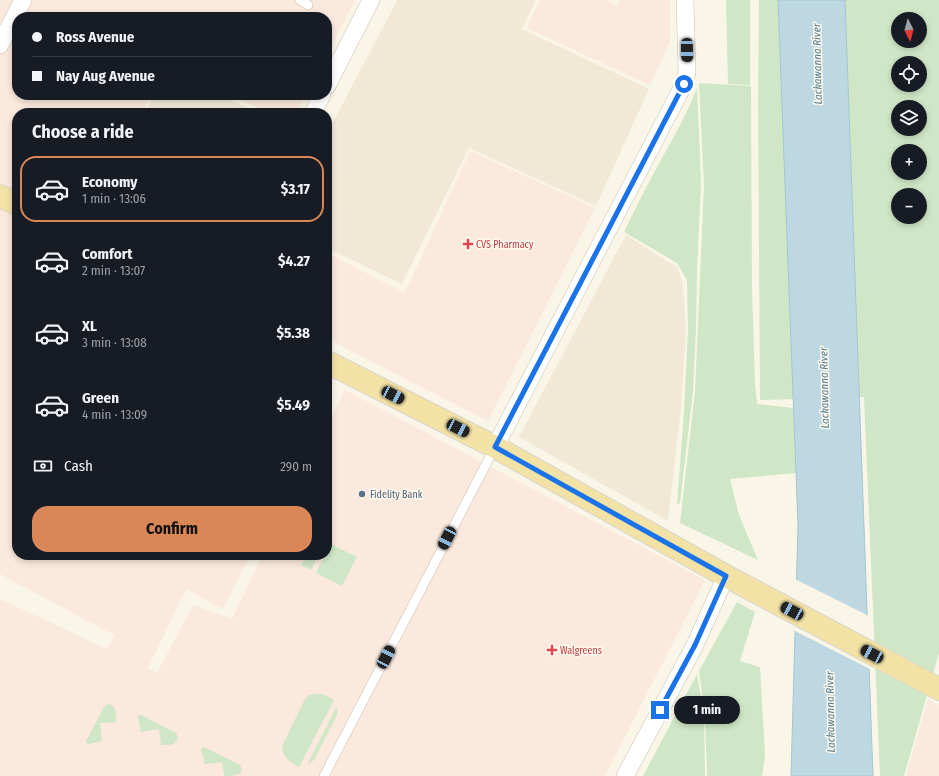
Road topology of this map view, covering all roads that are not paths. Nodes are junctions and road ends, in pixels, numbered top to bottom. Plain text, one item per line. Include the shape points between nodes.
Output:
1 (23, 0) edge
2 (300, 0) edge
3 (371, 0) edge
4 (686, 0) edge
5 (308, 5) dead end
6 (17, 12) edge
7 (12, 22) edge
8 (0, 45) edge
9 (332, 76) edge
10 (0, 196) edge
11 (12, 202) edge
12 (332, 365) edge
13 (495, 447) junction
14 (726, 576) junction
15 (939, 689) edge
16 (324, 776) edge
17 (625, 776) edge

1 - 6 street
2 - 5 lane
3 - 9 street
4 - 13 street via 687,72 684,84
7 - 8 street
10 - 11 main road
12 - 13 main road
13 - 14 main road
13 - 16 lane
14 - 15 main road
14 - 17 street via 695,645

